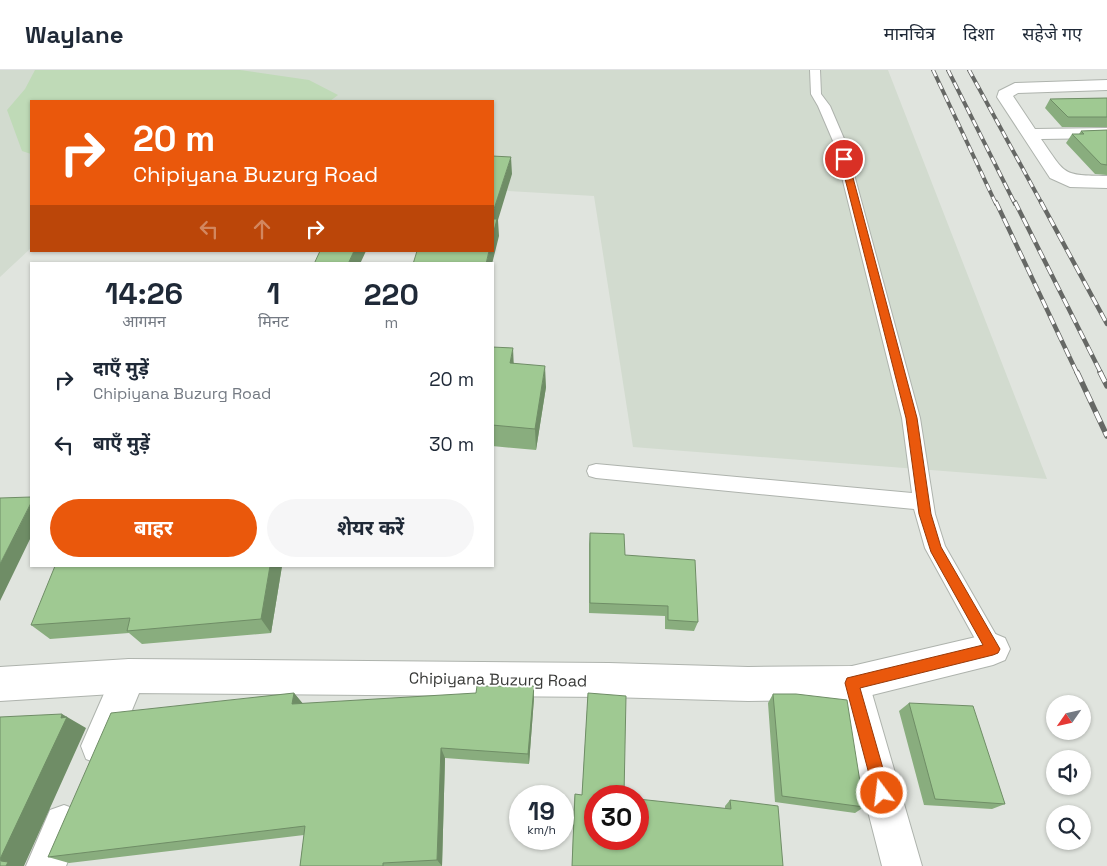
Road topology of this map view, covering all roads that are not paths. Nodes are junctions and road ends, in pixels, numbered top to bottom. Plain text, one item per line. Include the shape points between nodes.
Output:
1 (815, 70) edge
2 (1107, 85) edge
3 (1107, 133) edge
4 (1030, 134) junction
5 (1107, 182) edge
6 (596, 471) dead end
7 (923, 502) junction
8 (993, 649) joint
9 (129, 676) junction
10 (852, 683) junction
11 (0, 684) edge
12 (46, 866) edge
13 (902, 866) edge

1 - 7 lane via 816,94 839,141 911,418
2 - 4 street via 1006,91 1006,97
3 - 4 street
4 - 5 street via 1062,178
6 - 7 lane
7 - 8 lane via 935,548
8 - 10 street, Chipiyana Buzurg Road
9 - 10 street, Chipiyana Buzurg Road
9 - 11 street, Chipiyana Buzurg Road
9 - 12 street
10 - 13 street

